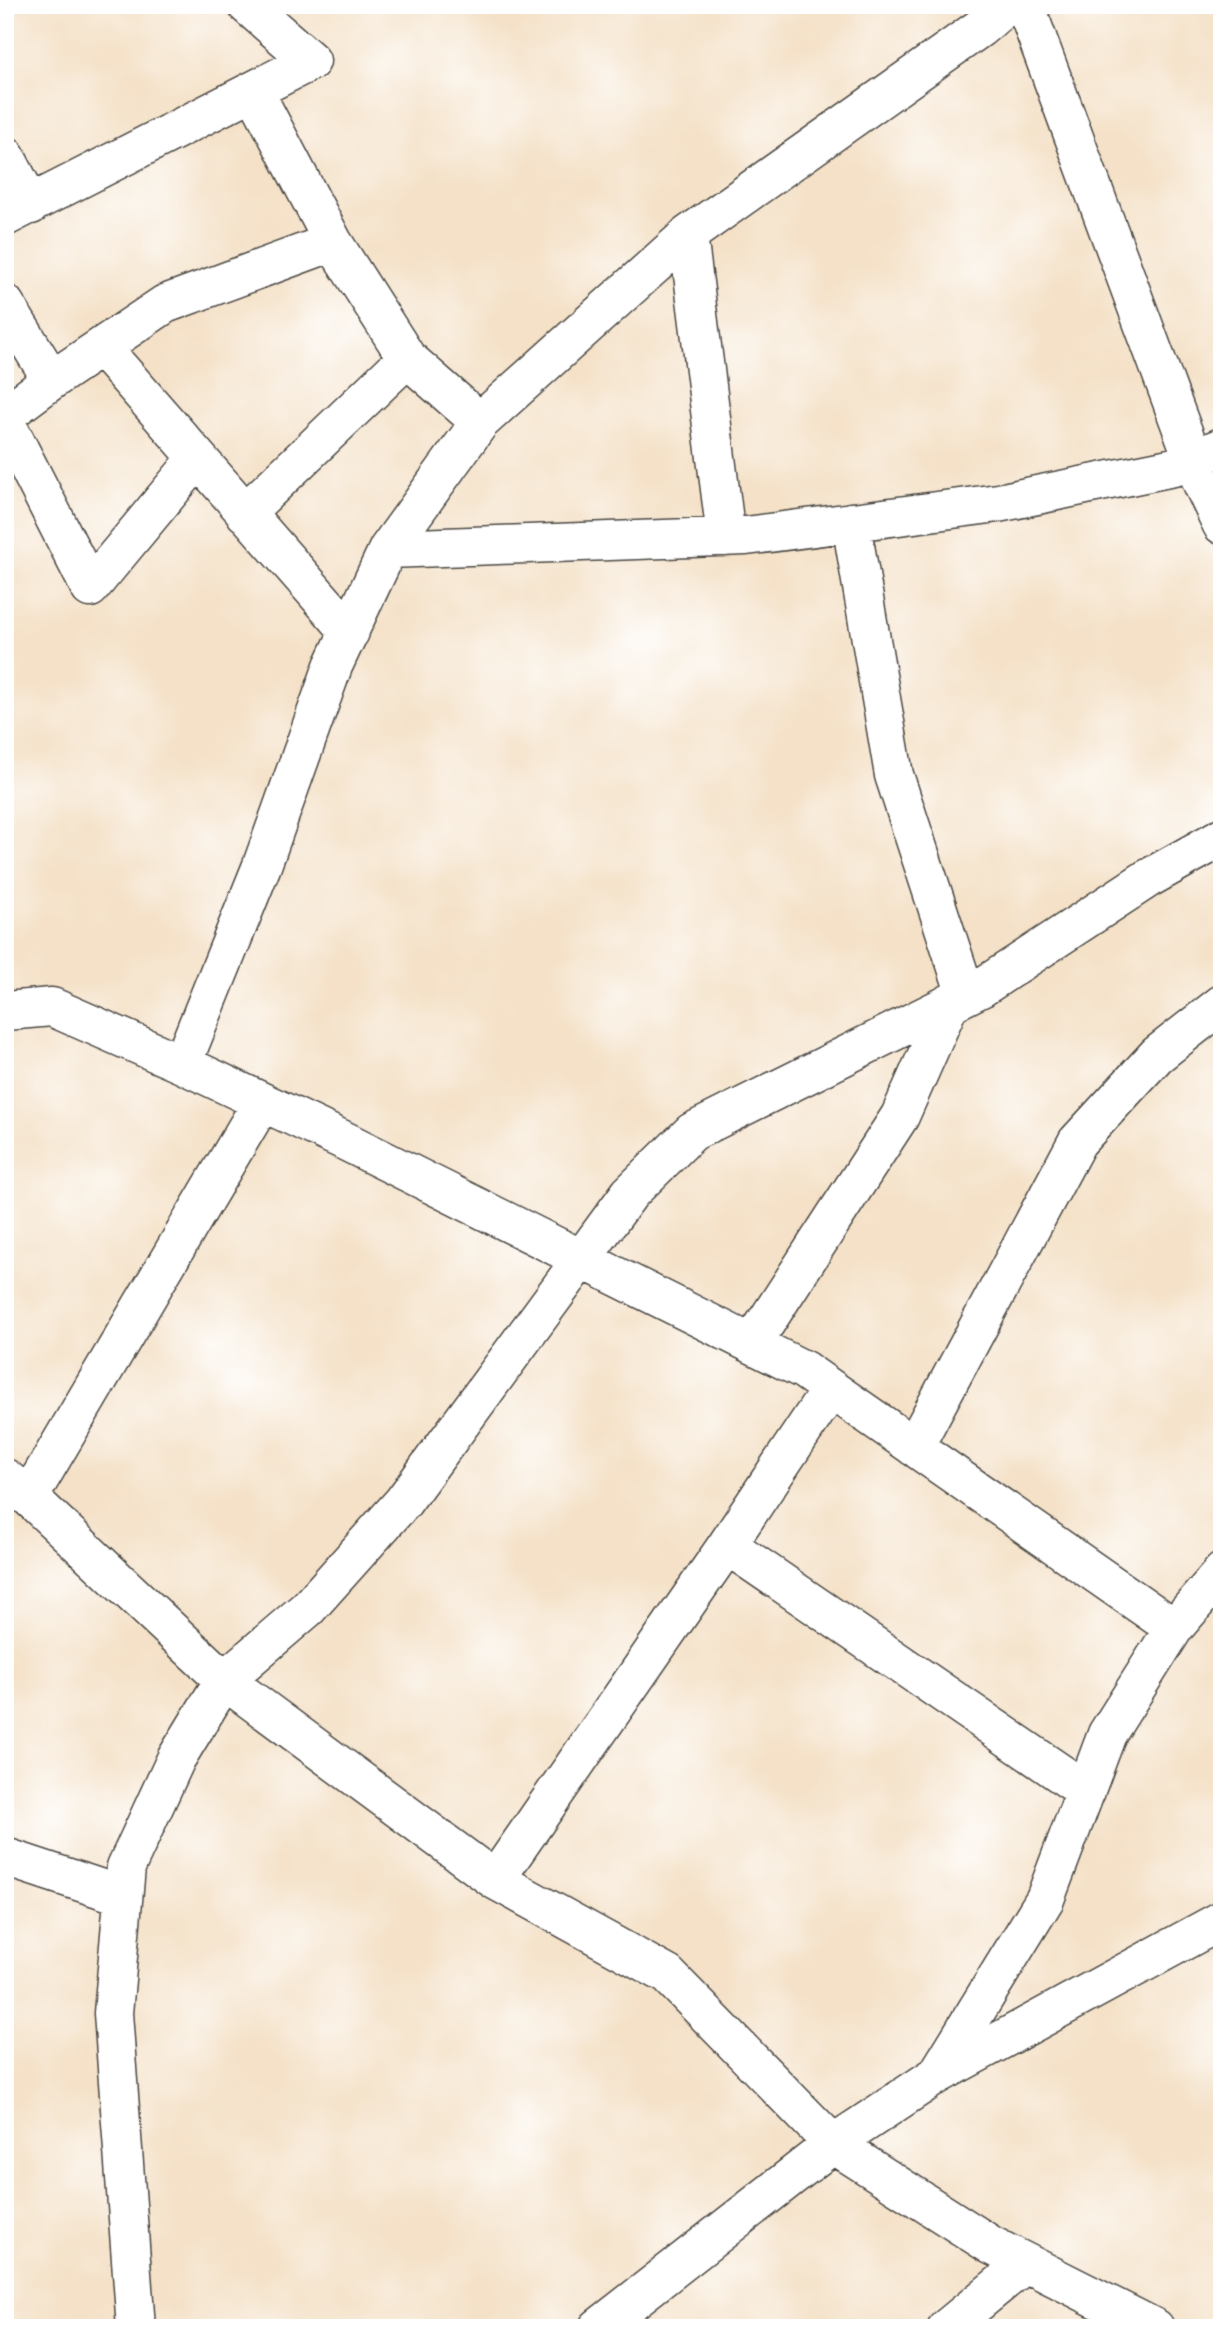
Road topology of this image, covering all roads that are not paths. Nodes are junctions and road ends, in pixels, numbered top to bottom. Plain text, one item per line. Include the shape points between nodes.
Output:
1 (247, 5) edge
2 (1007, 5) edge
3 (1025, 5) edge
4 (254, 91) junction
5 (5, 155) edge
6 (18, 211) edge
7 (688, 235) junction
8 (333, 242) junction
9 (5, 304) edge
10 (100, 348) junction
11 (407, 359) junction
12 (52, 380) junction
13 (5, 418) edge
14 (480, 422) junction
15 (1207, 453) edge
16 (197, 458) junction
17 (245, 513) junction
18 (851, 522) junction
19 (1222, 524) edge
20 (726, 537) junction
21 (388, 549) junction
22 (350, 632) junction
23 (1222, 837) edge
24 (958, 999) junction
25 (1222, 1004) edge
26 (5, 1012) edge
27 (182, 1064) junction
28 (262, 1102) junction
29 (582, 1259) junction
30 (752, 1344) junction
31 (831, 1388) junction
32 (914, 1447) junction
33 (17, 1487) edge
34 (727, 1545) junction
35 (1222, 1572) edge
36 (1174, 1628) junction
37 (224, 1680) junction
38 (1086, 1791) junction
39 (5, 1857) edge
40 (495, 1880) junction
41 (123, 1896) junction
42 (1222, 1920) edge
43 (937, 2075) junction
44 (833, 2144) junction
45 (1026, 2263) junction
46 (618, 2322) edge
47 (136, 2328) edge
48 (947, 2328) edge
49 (1155, 2328) edge

1 - 4 street via 311,61
2 - 7 street
3 - 15 street
4 - 6 street
4 - 8 street
5 - 6 street
7 - 14 street
7 - 20 street
8 - 10 street via 164,303
8 - 11 street
9 - 12 street
10 - 12 street
10 - 16 street
11 - 14 street
11 - 17 street
12 - 13 street
13 - 16 street via 90,588
14 - 21 street
15 - 18 street via 1174,467 998,503
15 - 19 street
16 - 17 street
17 - 22 street
18 - 20 street
18 - 24 street via 894,775
20 - 21 street
21 - 22 street
22 - 27 street via 333,666 261,868
23 - 24 street
24 - 29 street via 692,1132 630,1193
24 - 30 street via 900,1115
25 - 32 street via 1157,1055 1077,1142
26 - 27 street via 52,1007
27 - 28 street
28 - 29 street
28 - 33 street
29 - 30 street
29 - 37 street via 402,1502 308,1608
30 - 31 street
31 - 32 street
31 - 34 street
32 - 36 street
33 - 37 street
34 - 38 street
34 - 40 street
35 - 36 street
36 - 38 street via 1107,1734
37 - 40 street
37 - 41 street via 176,1759 125,1867
38 - 43 street via 1045,1899
39 - 41 street
40 - 44 street via 668,1975
41 - 47 street via 114,2013
42 - 43 street
43 - 44 street
44 - 45 street
44 - 46 street
45 - 48 street
45 - 49 street

